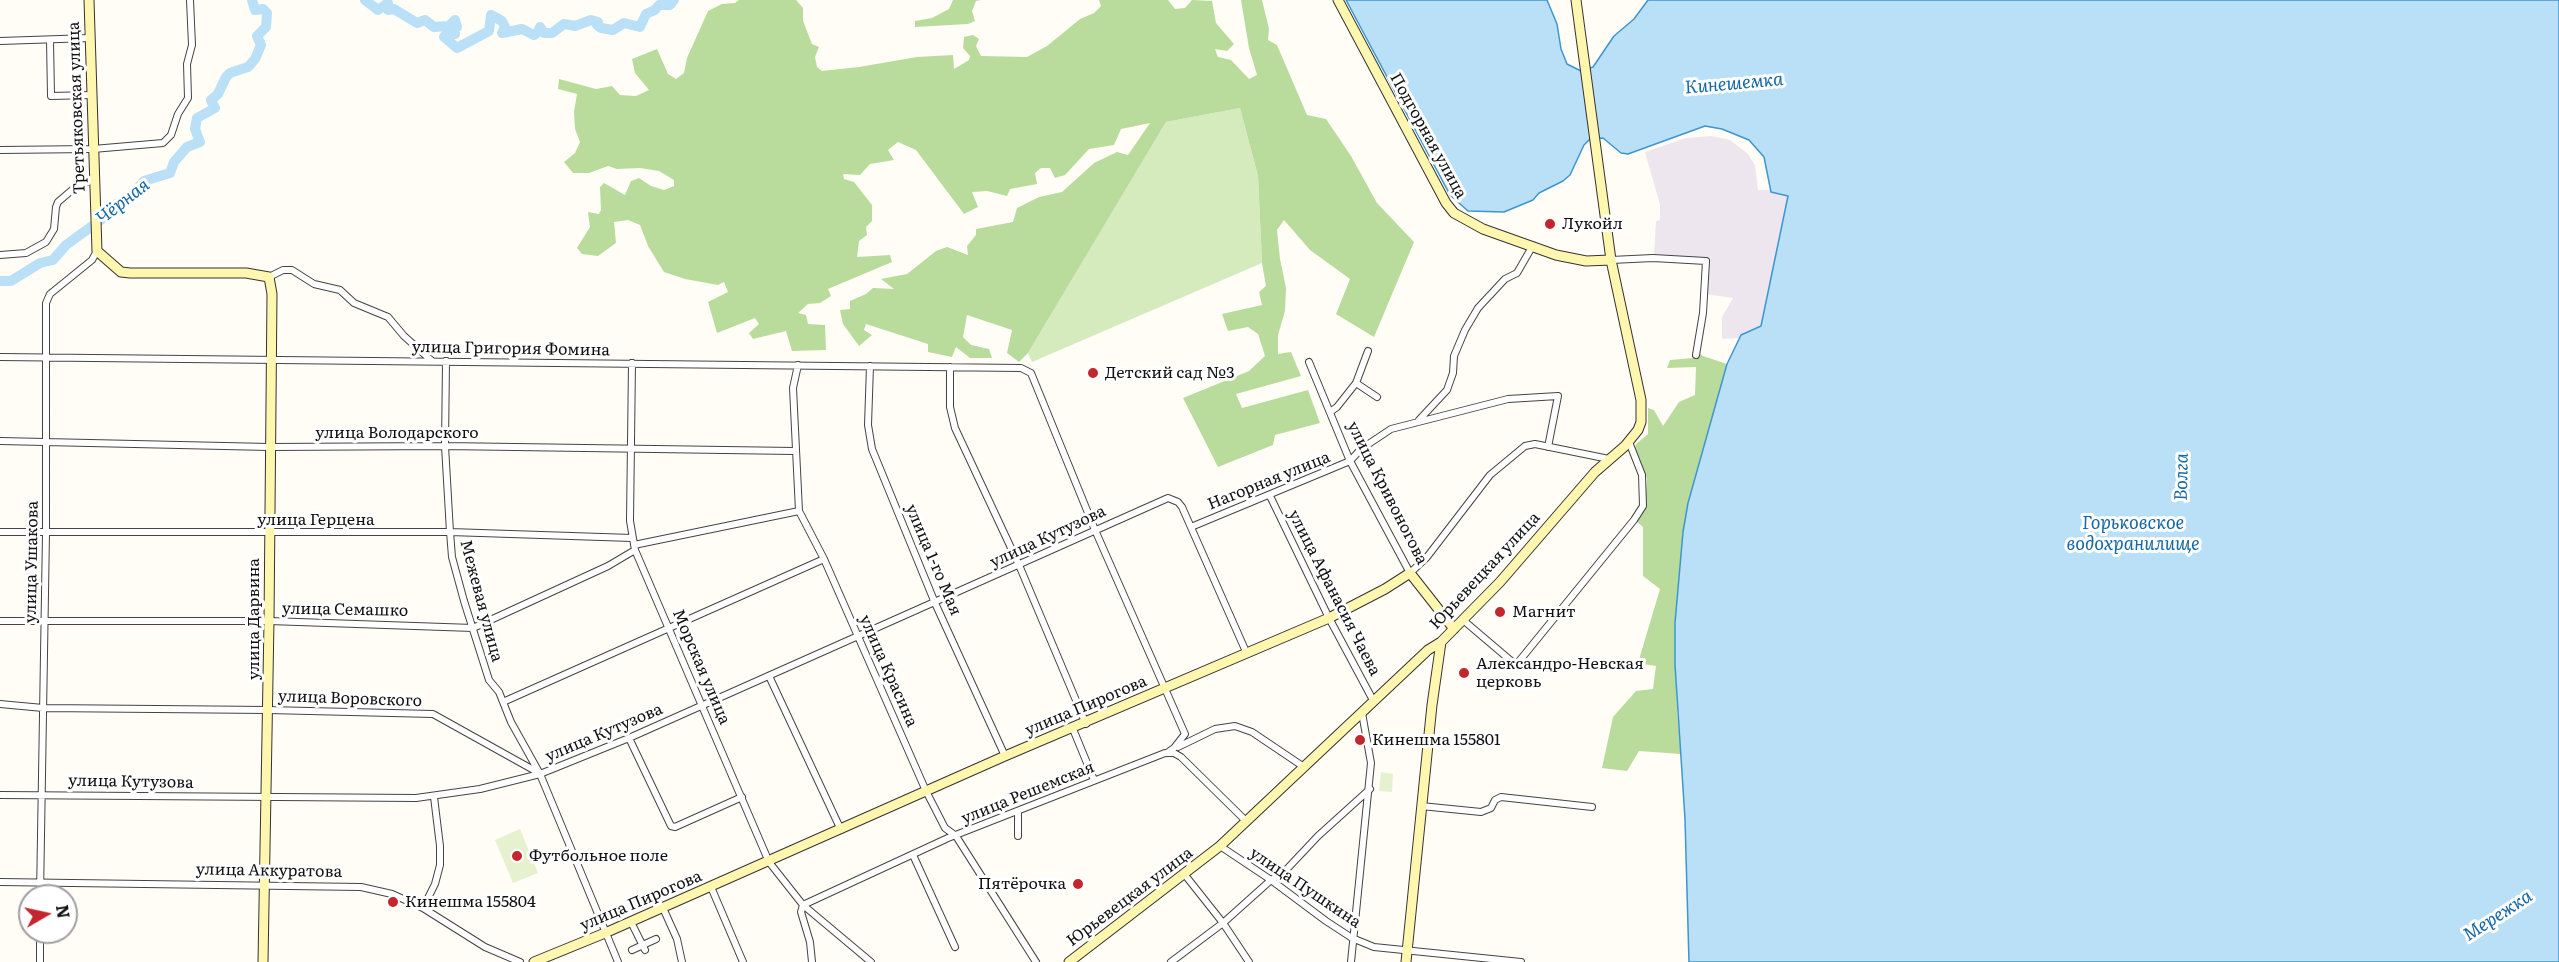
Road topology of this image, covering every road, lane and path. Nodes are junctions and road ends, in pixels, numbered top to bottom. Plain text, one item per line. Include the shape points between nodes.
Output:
1 (89, 0) edge
2 (190, 0) edge
3 (1338, 0) edge
4 (1576, 0) edge
5 (90, 38) junction
6 (50, 40) junction
7 (0, 42) edge
8 (92, 95) junction
9 (93, 149) junction
10 (0, 150) edge
11 (94, 178) junction
12 (1532, 247) junction
13 (97, 248) junction
14 (0, 255) edge
15 (1611, 260) junction
16 (269, 277) junction
17 (1368, 351) dead end
18 (1696, 355) dead end
19 (0, 357) edge
20 (46, 358) junction
21 (270, 361) junction
22 (432, 361) junction
23 (446, 361) junction
24 (1309, 362) dead end
25 (632, 363) junction
26 (798, 365) junction
27 (870, 366) junction
28 (950, 367) junction
29 (1356, 383) junction
30 (1377, 397) dead end
31 (1330, 412) junction
32 (1419, 420) junction
33 (0, 441) edge
34 (1629, 442) junction
35 (46, 443) junction
36 (445, 446) junction
37 (269, 447) junction
38 (1548, 447) junction
39 (632, 450) junction
40 (794, 451) junction
41 (1609, 459) junction
42 (1350, 462) junction
43 (1270, 496) junction
44 (799, 510) junction
45 (1191, 527) junction
46 (1095, 530) junction
47 (0, 532) edge
48 (450, 532) junction
49 (46, 533) junction
50 (269, 533) junction
51 (632, 538) junction
52 (635, 548) junction
53 (824, 559) junction
54 (1018, 565) junction
55 (1410, 573) junction
56 (935, 603) junction
57 (1329, 618) junction
58 (44, 620) junction
59 (1463, 620) junction
60 (0, 621) edge
61 (269, 621) junction
62 (473, 628) junction
63 (670, 628) junction
64 (1454, 629) junction
65 (856, 635) junction
66 (1441, 642) junction
67 (1246, 654) junction
68 (770, 676) junction
69 (1165, 689) junction
70 (503, 702) junction
71 (1374, 702) junction
72 (0, 704) edge
73 (703, 706) junction
74 (43, 708) junction
75 (268, 710) junction
76 (1362, 713) junction
77 (1086, 724) junction
78 (1073, 729) junction
79 (629, 738) junction
80 (1174, 748) junction
81 (1167, 753) junction
82 (1005, 756) junction
83 (1304, 767) junction
84 (540, 774) junction
85 (1094, 780) junction
86 (1370, 789) junction
87 (926, 791) junction
88 (0, 795) edge
89 (41, 795) junction
90 (435, 797) junction
91 (267, 798) junction
92 (742, 798) junction
93 (1421, 806) junction
94 (1592, 807) dead end
95 (1018, 811) junction
96 (1246, 821) junction
97 (841, 830) junction
98 (956, 836) junction
99 (1018, 836) dead end
100 (1220, 846) junction
101 (913, 855) junction
102 (769, 862) junction
103 (1185, 875) junction
104 (1271, 880) junction
105 (0, 882) edge
106 (40, 882) junction
107 (265, 884) junction
108 (711, 887) junction
109 (803, 905) junction
110 (423, 908) junction
111 (663, 908) junction
112 (632, 922) junction
113 (1223, 923) junction
114 (605, 933) junction
115 (1352, 938) junction
116 (656, 939) dead end
117 (40, 944) edge
118 (644, 947) junction
119 (955, 947) dead end
120 (632, 950) dead end
121 (1407, 952) junction
122 (40, 962) edge
123 (263, 962) edge
124 (520, 962) edge
125 (534, 962) edge
126 (618, 962) edge
127 (682, 962) edge
128 (743, 962) edge
129 (812, 962) edge
130 (871, 962) edge
131 (1036, 962) edge
132 (1069, 962) edge
133 (1171, 962) edge
134 (1249, 962) edge
135 (1351, 962) edge
136 (1406, 962) edge
137 (1521, 962) edge

1 - 5 street, Третьяковская улица
2 - 9 street via 188,98 171,135 163,143
3 - 12 street, Подгорная улица via 1450,208 1467,222
4 - 15 street, Юрьевецкая улица
5 - 6 street
5 - 8 street, Третьяковская улица
6 - 7 street
6 - 8 street via 51,96
8 - 9 street, Третьяковская улица
9 - 10 street
9 - 11 street, Третьяковская улица
11 - 13 street, Третьяковская улица
11 - 14 street via 58,201 54,229 46,242 26,253
12 - 15 street, Подгорная улица via 1575,260
12 - 32 street via 1517,273 1505,279 1475,313 1454,356 1447,390
13 - 16 street via 121,272 246,273
13 - 20 street, улица Ушакова via 84,267 50,294 46,303
15 - 18 street, Подгорная улица via 1706,261
15 - 34 street, Юрьевецкая улица via 1641,400 1641,422
16 - 21 street, улица Дарвина
16 - 22 street via 283,270 299,272 314,284 340,290 354,303 388,317
17 - 29 street
19 - 20 street, улица Григория Фомина
20 - 21 street, улица Григория Фомина
20 - 35 street, улица Ушакова
21 - 22 street, улица Григория Фомина
21 - 37 street, улица Дарвина
22 - 23 street, улица Григория Фомина
23 - 25 street, улица Григория Фомина
23 - 36 street, Межевая улица
24 - 31 street, улица Кривоногова
25 - 26 street, улица Григория Фомина
25 - 39 street, Морская улица
26 - 27 street, улица Григория Фомина
26 - 40 street, улица Красина via 793,388
27 - 28 street, улица Григория Фомина
27 - 56 street, улица 1-го Мая via 868,425 872,449
28 - 46 street, улица Григория Фомина via 1021,368 1031,373
28 - 54 street via 950,407 955,428
29 - 30 street
29 - 31 street
31 - 42 street, улица Кривоногова
32 - 38 street, Нагорная улица via 1522,397 1558,396
32 - 42 street, Нагорная улица via 1390,429 1361,448
33 - 35 street, улица Володарского
34 - 41 street, Юрьевецкая улица
34 - 59 street via 1642,475 1643,506 1516,665
35 - 37 street, улица Володарского
35 - 49 street, улица Ушакова
36 - 37 street, улица Володарского
36 - 39 street, улица Володарского
36 - 48 street, Межевая улица
37 - 50 street, улица Дарвина
38 - 41 street, улица Пирогова
38 - 55 street, улица Пирогова via 1525,446 1490,475 1427,557
39 - 40 street, улица Володарского
39 - 51 street, Морская улица
40 - 44 street, улица Красина
41 - 59 street, Юрьевецкая улица
42 - 43 street, Нагорная улица
42 - 55 street, улица Кривоногова
43 - 45 street, Нагорная улица
43 - 57 street, улица Афанасия Чаева
44 - 52 street
44 - 53 street, улица Красина
45 - 46 street, улица Кутузова via 1174,498 1162,499
45 - 67 street
46 - 54 street, улица Кутузова
46 - 69 street
47 - 49 street, улица Герцена
48 - 50 street, улица Герцена
48 - 51 street, улица Герцена
48 - 62 street, Межевая улица via 452,557
49 - 50 street, улица Герцена
49 - 58 street, улица Ушакова
50 - 61 street, улица Дарвина
51 - 52 street, Морская улица
52 - 62 street, улица Семашко via 608,566
52 - 63 street, Морская улица
53 - 63 street
53 - 65 street, улица Красина
54 - 56 street, улица Кутузова
54 - 77 street
55 - 57 street, улица Пирогова
55 - 64 street, улица Кривоногова
56 - 65 street, улица Кутузова
56 - 82 street, улица 1-го Мая
57 - 67 street, улица Пирогова
57 - 71 street, улица Афанасия Чаева
58 - 60 street, улица Семашко
58 - 61 street, улица Семашко
58 - 74 street, улица Ушакова
59 - 64 street, Юрьевецкая улица
61 - 62 street, улица Семашко
61 - 75 street, улица Дарвина
62 - 70 street, Межевая улица via 489,680
63 - 70 street
63 - 73 street, Морская улица
64 - 66 street, Юрьевецкая улица
65 - 68 street, улица Кутузова
65 - 87 street, улица Красина
66 - 71 street, Юрьевецкая улица
66 - 93 street
67 - 69 street, улица Пирогова
68 - 73 street, улица Кутузова
68 - 97 street
69 - 77 street, улица Пирогова
69 - 80 street via 1185,735
70 - 84 street, Межевая улица
71 - 76 street, Юрьевецкая улица
72 - 74 street, улица Воровского
73 - 79 street, улица Кутузова
73 - 92 street, Морская улица
74 - 75 street, улица Воровского
74 - 89 street, улица Ушакова
75 - 84 street, улица Воровского via 433,714
75 - 91 street, улица Дарвина
76 - 83 street, Юрьевецкая улица
76 - 86 street via 1371,763
77 - 78 street, улица Пирогова
78 - 82 street, улица Пирогова
78 - 85 street
79 - 84 street, улица Кутузова
79 - 92 street via 671,826
80 - 81 street, улица Решемская
80 - 83 street, улица Решемская via 1215,729 1235,726 1252,732
81 - 85 street, улица Решемская
81 - 96 street via 1181,756
82 - 87 street, улица Пирогова
83 - 96 street, Юрьевецкая улица
84 - 90 street, улица Кутузова
84 - 114 street, Межевая улица
85 - 95 street, улица Решемская
86 - 104 street
86 - 115 street
87 - 97 street, улица Пирогова
87 - 98 street, улица Красина via 945,828
88 - 89 street, улица Кутузова
89 - 91 street, улица Кутузова
89 - 106 street, улица Ушакова
90 - 91 street, улица Кутузова
90 - 110 street via 440,865
91 - 107 street, улица Дарвина
92 - 102 street, Морская улица
93 - 94 street via 1481,812 1501,797
93 - 121 street
95 - 98 street, улица Решемская
95 - 99 street
96 - 100 street, Юрьевецкая улица
97 - 102 street, улица Пирогова
98 - 101 street, улица Решемская
98 - 131 street, улица Красина
100 - 103 street, Юрьевецкая улица
100 - 104 street, улица Пушкина
101 - 109 street, улица Решемская
101 - 119 street
102 - 108 street, улица Пирогова
102 - 109 street, Морская улица
103 - 113 street
103 - 132 street, Юрьевецкая улица
104 - 113 street
104 - 115 street, улица Пушкина
105 - 106 street, улица Аккуратова
106 - 107 street, улица Аккуратова
107 - 110 street, улица Аккуратова via 361,886
107 - 123 street, улица Дарвина
108 - 111 street, улица Пирогова
108 - 128 street
109 - 129 street, Морская улица via 801,912
109 - 130 street
110 - 124 street, улица Аккуратова via 485,947
111 - 112 street, улица Пирогова
111 - 127 street
112 - 114 street, улица Пирогова
112 - 118 street
113 - 133 street
113 - 134 street
114 - 125 street, улица Пирогова
114 - 126 street, Межевая улица
115 - 121 street, улица Пушкина via 1374,947
115 - 135 street
116 - 118 street
117 - 122 street
118 - 120 street
121 - 136 street
121 - 137 street, улица Пушкина

